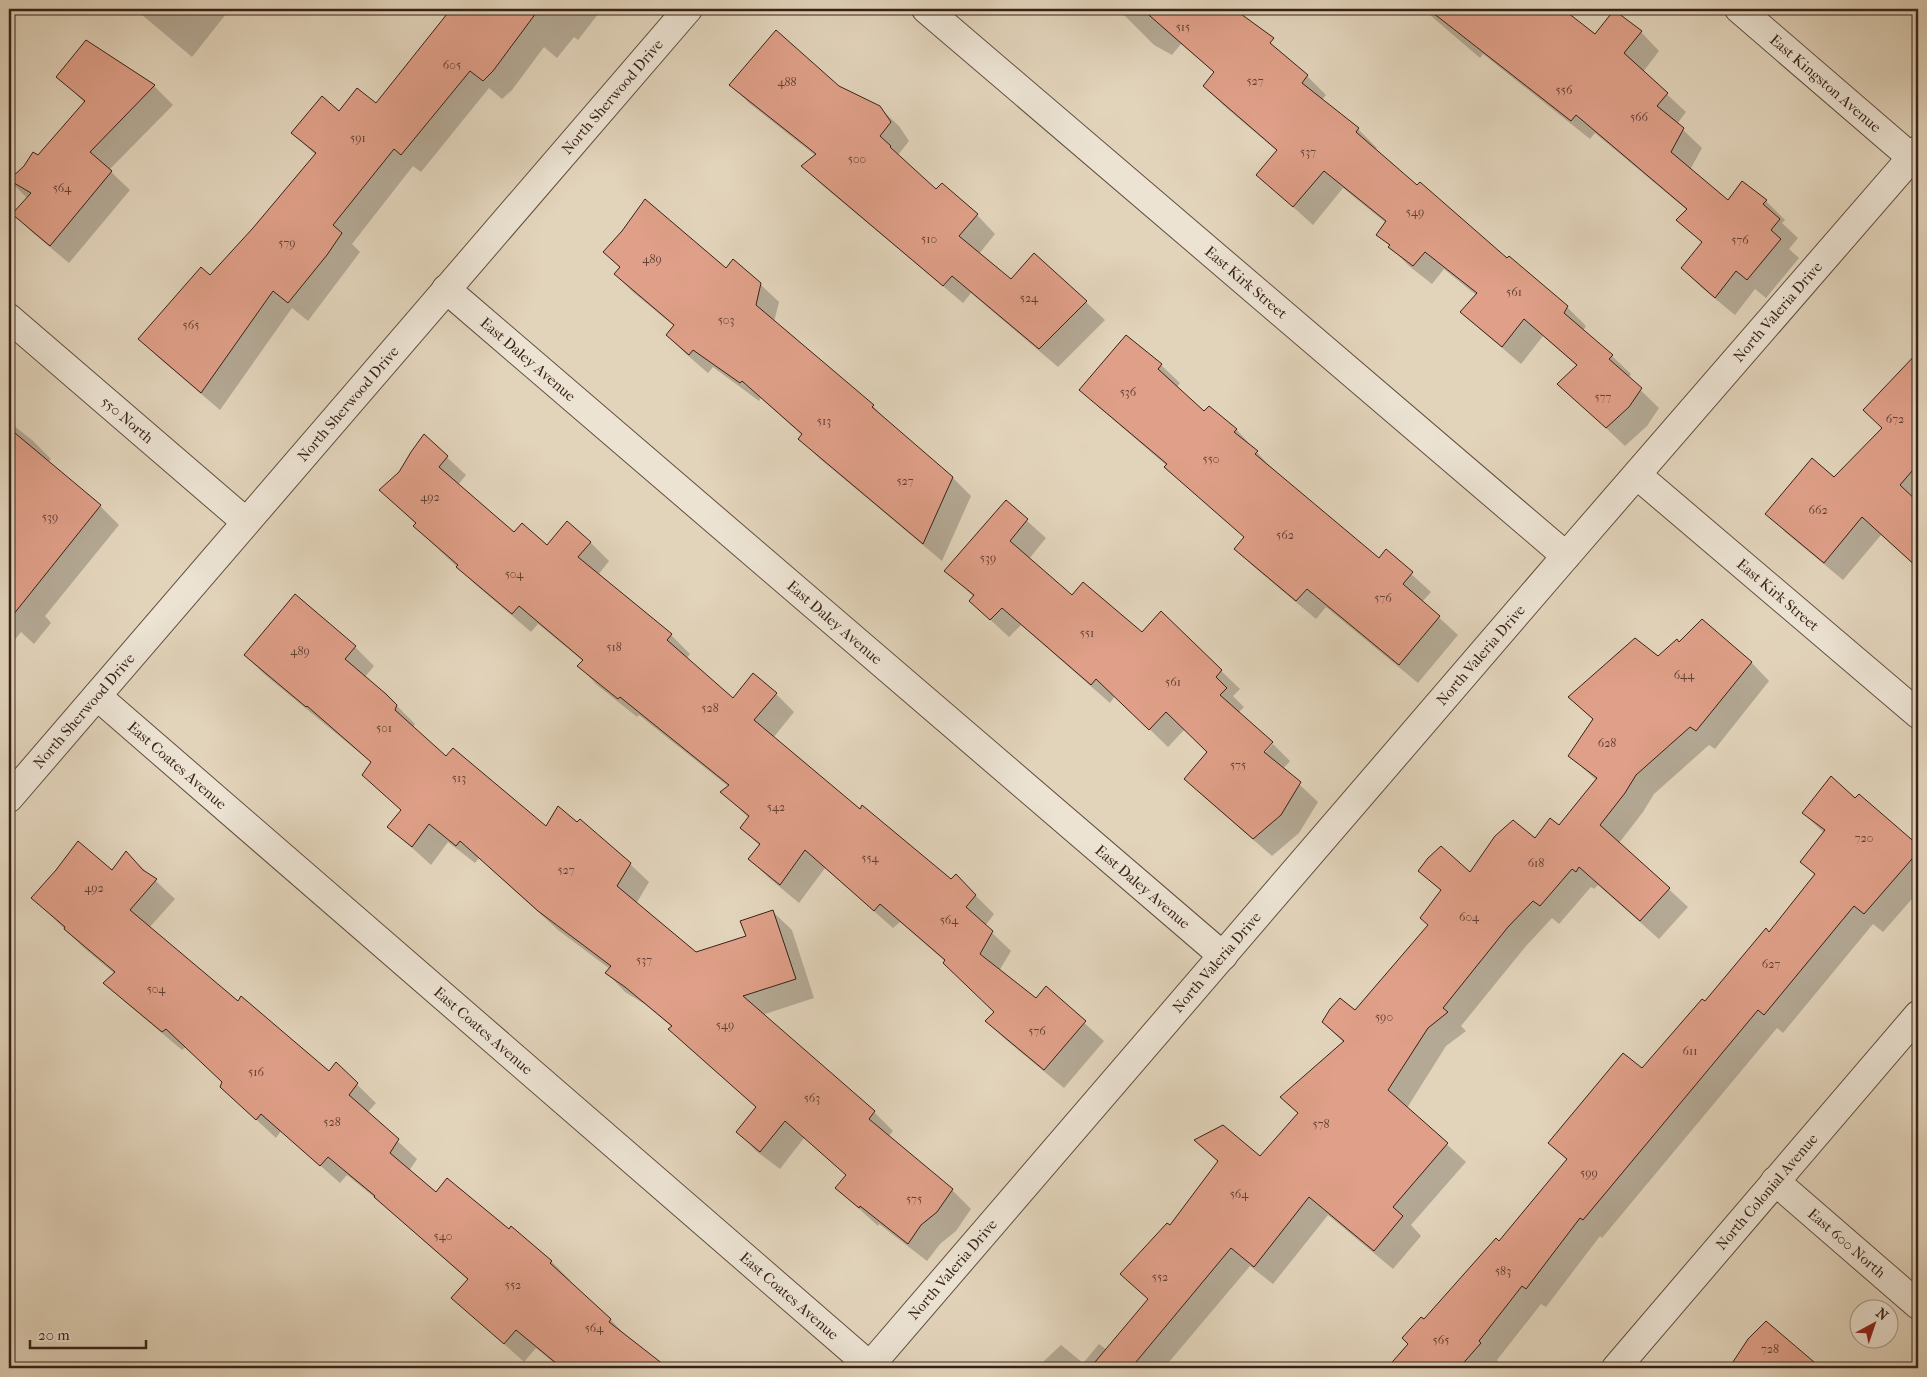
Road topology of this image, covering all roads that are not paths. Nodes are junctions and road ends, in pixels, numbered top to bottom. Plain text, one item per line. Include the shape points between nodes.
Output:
1 (688, 9) edge
2 (926, 9) edge
3 (1738, 9) edge
4 (1915, 154) edge
5 (446, 289) junction
6 (9, 318) edge
7 (1637, 475) junction
8 (246, 522) junction
9 (1566, 556) junction
10 (97, 696) junction
11 (1918, 714) edge
12 (9, 798) edge
13 (1223, 956) junction
14 (1918, 1015) edge
15 (1775, 1181) junction
16 (1918, 1305) edge
17 (869, 1367) edge
18 (1616, 1368) edge

1 - 5 street, North Sherwood Drive
2 - 9 street, East Kirk Street
3 - 4 street, East Kingston Avenue
4 - 7 street, North Valeria Drive
5 - 8 street, North Sherwood Drive
5 - 13 street, East Daley Avenue
6 - 8 street, 550 North
7 - 9 street, North Valeria Drive
7 - 11 street, East Kirk Street
8 - 10 street, North Sherwood Drive
9 - 13 street, North Valeria Drive
10 - 12 street, North Sherwood Drive
10 - 17 street, East Coates Avenue
13 - 17 street, North Valeria Drive
14 - 15 street, North Colonial Avenue
15 - 16 street, East 600 North
15 - 18 street, North Colonial Avenue

